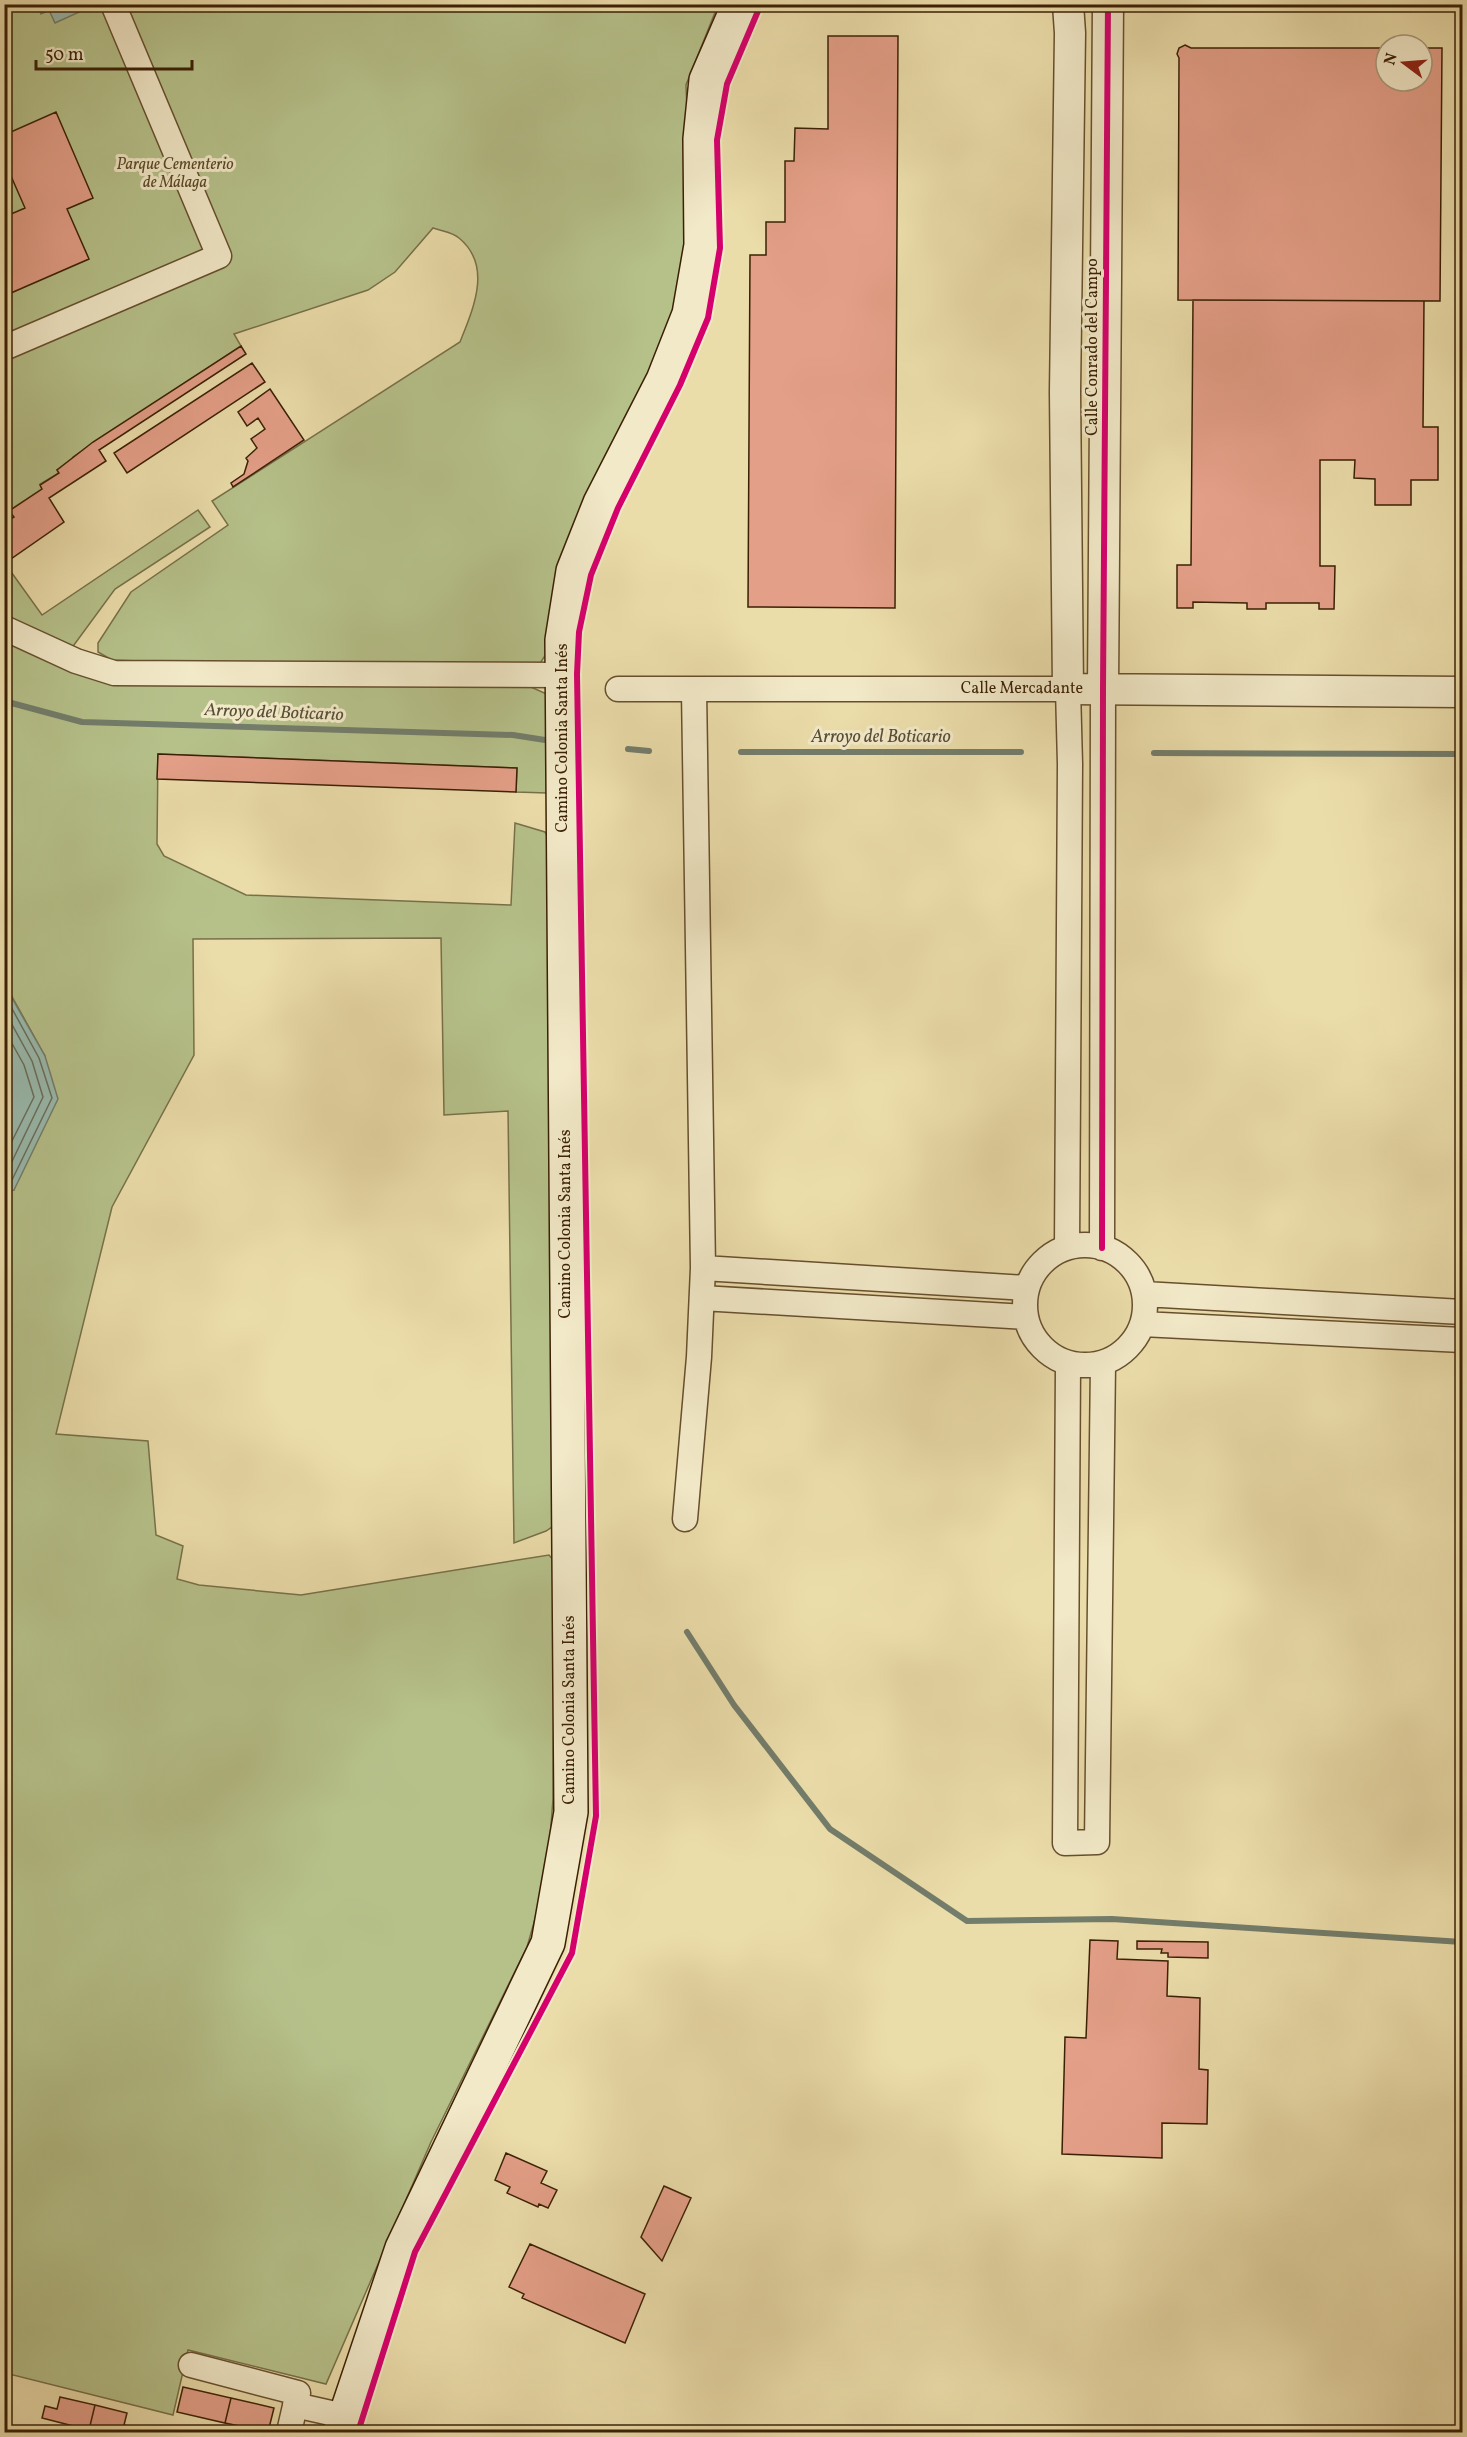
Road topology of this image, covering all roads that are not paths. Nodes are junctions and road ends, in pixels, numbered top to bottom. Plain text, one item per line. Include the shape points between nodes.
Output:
1 (112, 4) edge
2 (739, 4) edge
3 (1068, 4) edge
4 (1108, 4) edge
5 (4, 348) edge
6 (4, 628) edge
7 (561, 675) junction
8 (618, 689) dead end
9 (1068, 689) junction
10 (694, 690) junction
11 (1103, 690) junction
12 (1462, 692) edge
13 (1067, 1247) junction
14 (1102, 1248) junction
15 (703, 1268) junction
16 (1027, 1288) junction
17 (1144, 1294) junction
18 (702, 1298) junction
19 (1462, 1312) edge
20 (1025, 1317) junction
21 (1142, 1324) junction
22 (1462, 1340) edge
23 (1103, 1363) junction
24 (1068, 1364) junction
25 (685, 1520) dead end
26 (191, 2365) dead end
27 (296, 2405) junction
28 (342, 2424) edge
29 (289, 2433) edge

1 - 5 street via 219,256
2 - 7 main road, Camino Colonia Santa Inés via 706,80 700,139 701,245 689,314 663,380 600,503 573,571 562,640
3 - 9 street, Calle Conrado del Campo via 1065,380
4 - 11 street, Calle Conrado del Campo
6 - 7 street via 76,661 114,673
7 - 28 main road, Camino Colonia Santa Inés via 571,1812 548,1943 402,2248
8 - 10 street, Calle Mercadante
9 - 10 street, Calle Mercadante
9 - 11 street, Calle Mercadante
9 - 13 street
10 - 15 street
11 - 12 street, Calle Mercadante
11 - 14 street
13 - 14 street
13 - 16 street via 1042,1263
14 - 17 street via 1130,1265
15 - 16 street
15 - 18 street
16 - 20 street
17 - 19 street
17 - 21 street
18 - 20 street
18 - 25 street
20 - 24 street via 1040,1347
21 - 22 street
21 - 23 street via 1127,1348
23 - 24 street
23 - 24 street via 1097,1842 1065,1843
26 - 27 street via 298,2392
27 - 28 street
27 - 29 street

